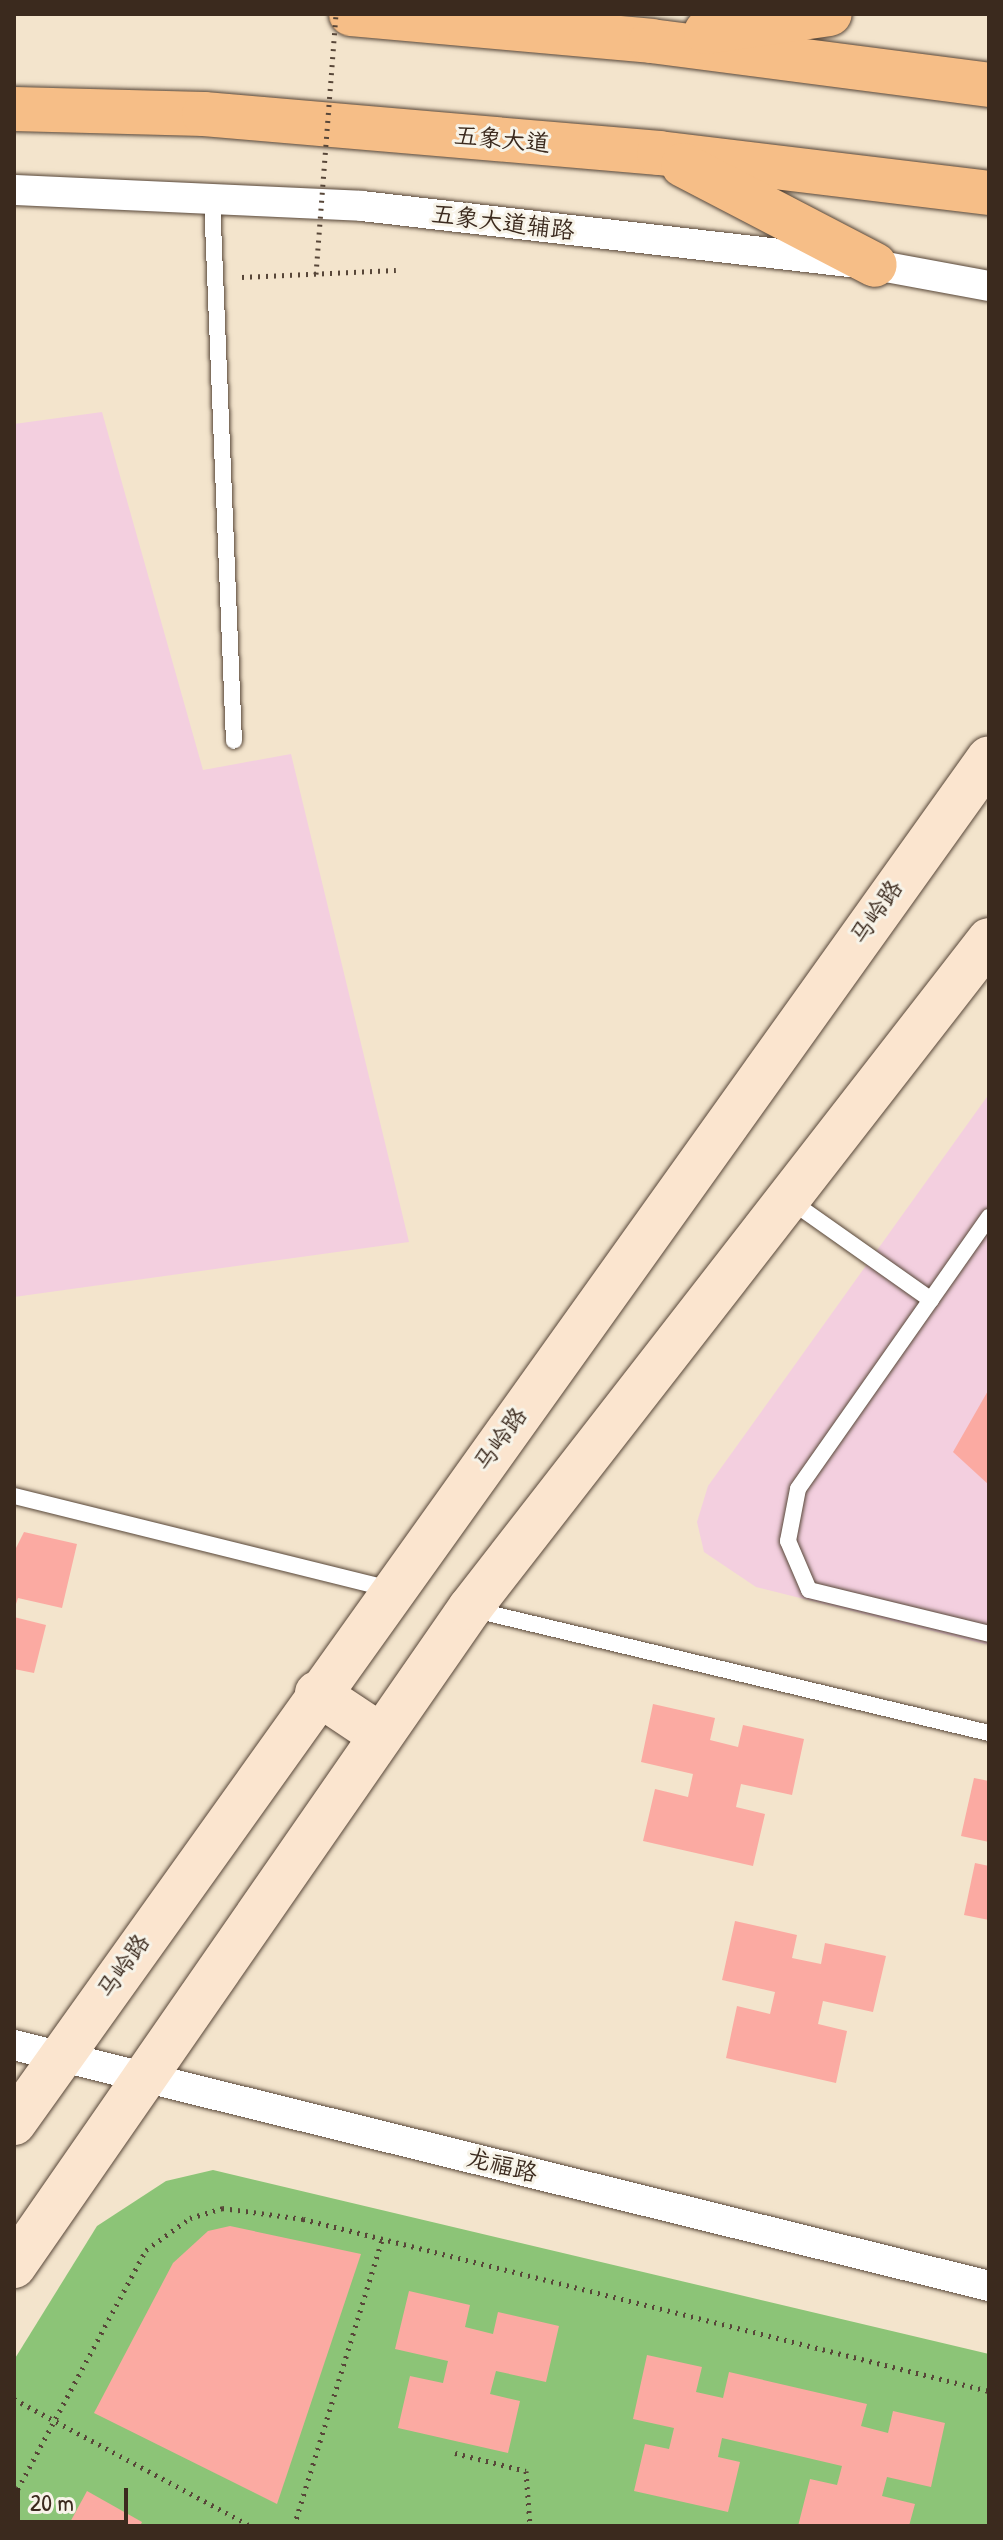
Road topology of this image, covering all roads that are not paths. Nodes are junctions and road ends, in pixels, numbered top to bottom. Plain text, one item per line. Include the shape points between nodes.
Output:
1 (351, 14) edge
2 (830, 14) edge
3 (651, 41) junction
4 (989, 85) edge
5 (14, 109) edge
6 (659, 153) junction
7 (14, 190) edge
8 (989, 193) edge
9 (212, 199) junction
10 (875, 265) junction
11 (989, 286) edge
12 (234, 741) dead end
13 (989, 758) edge
14 (986, 949) edge
15 (788, 1199) junction
16 (989, 1217) edge
17 (931, 1300) junction
18 (14, 1496) edge
19 (391, 1589) junction
20 (470, 1608) junction
21 (989, 1634) edge
22 (317, 1693) junction
23 (989, 1733) edge
24 (380, 1735) junction
25 (14, 2045) edge
26 (60, 2056) junction
27 (142, 2075) junction
28 (14, 2123) edge
29 (14, 2266) edge
30 (989, 2286) edge

1 - 3 main road
2 - 3 main road
3 - 4 main road
5 - 6 main road, 五象大道 via 204,114
6 - 8 main road, 五象大道
6 - 10 main road
7 - 9 street, 五象大道辅路
9 - 10 street, 五象大道辅路 via 362,206
9 - 12 lane
10 - 11 street, 五象大道辅路
13 - 19 street, 马岭路
14 - 15 street
15 - 17 lane
15 - 20 street
16 - 17 lane
17 - 21 lane via 798,1489 788,1541 809,1590
18 - 19 lane
19 - 22 street, 马岭路
20 - 23 lane
20 - 24 street
22 - 24 street
22 - 26 street, 马岭路
24 - 27 street
25 - 26 street, 龙福路
26 - 27 street, 龙福路
26 - 28 street, 马岭路
27 - 29 street
27 - 30 street, 龙福路

